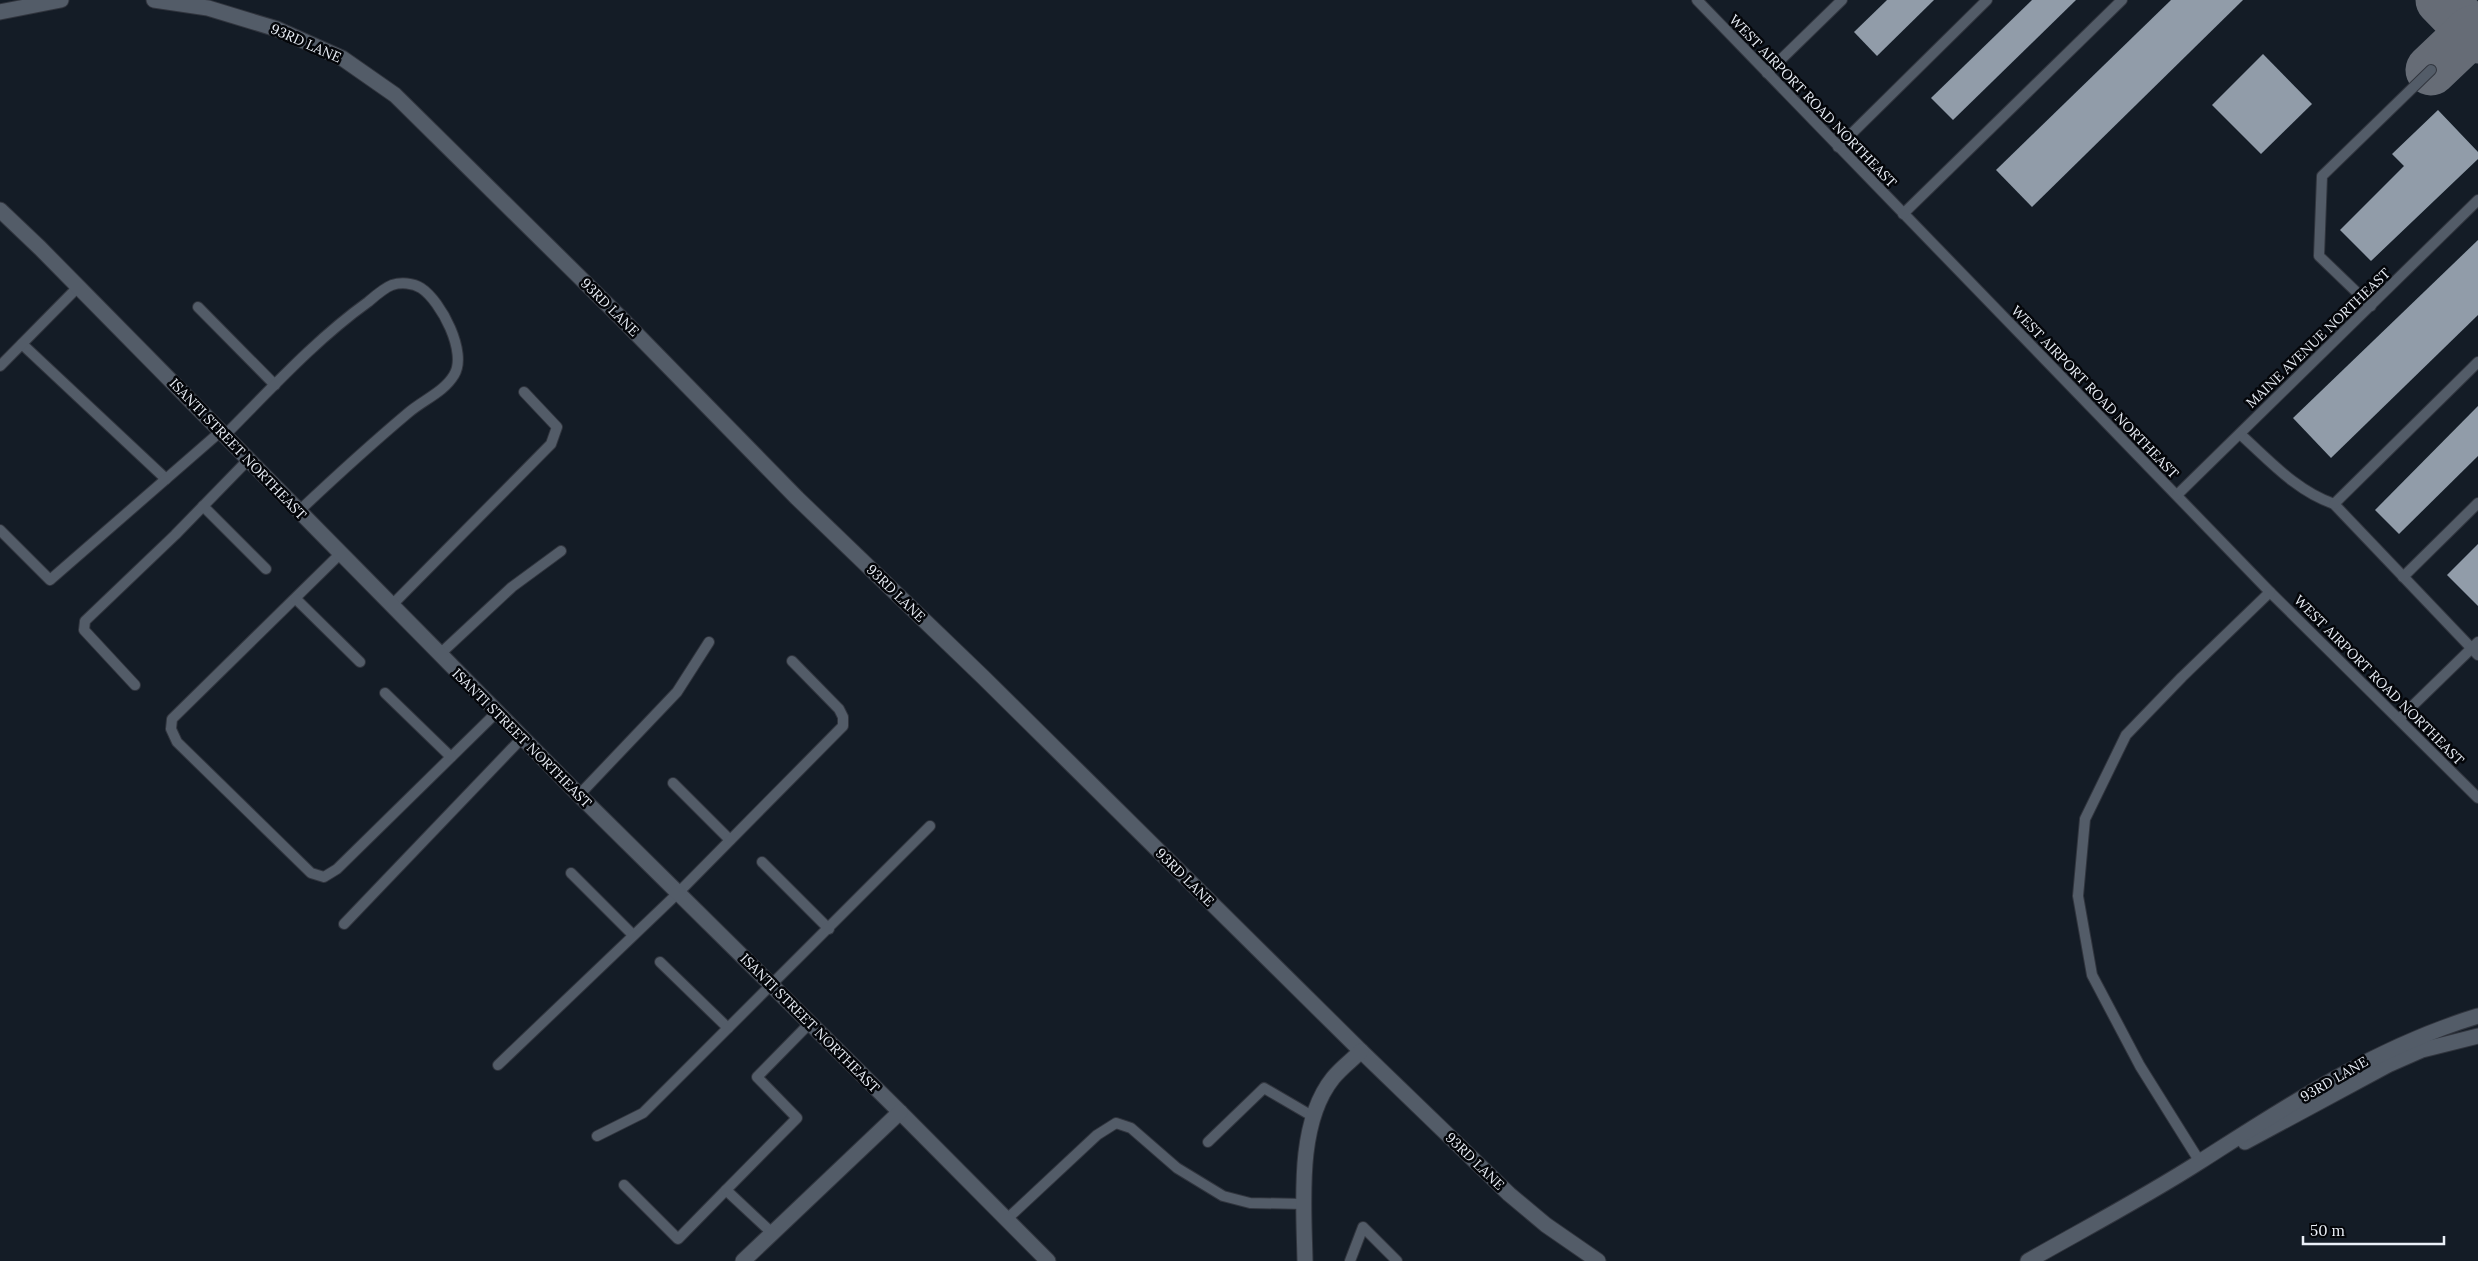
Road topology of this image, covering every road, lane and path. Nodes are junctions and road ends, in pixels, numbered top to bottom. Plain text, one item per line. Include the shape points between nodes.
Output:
1 (61, 0) edge
2 (154, 0) edge
3 (1697, 0) edge
4 (1842, 0) edge
5 (1987, 0) edge
6 (2122, 0) edge
7 (210, 4) edge
8 (0, 12) edge
9 (2431, 70) dead end
10 (1767, 73) junction
11 (1838, 147) junction
12 (2478, 200) edge
13 (0, 210) edge
14 (1903, 214) junction
15 (78, 287) junction
16 (2370, 306) junction
17 (198, 307) dead end
18 (22, 344) junction
19 (2478, 362) edge
20 (0, 366) edge
21 (275, 385) junction
22 (524, 392) dead end
23 (222, 434) junction
24 (2240, 434) junction
25 (248, 460) junction
26 (166, 479) junction
27 (2177, 495) junction
28 (2478, 503) edge
29 (2334, 504) junction
30 (203, 506) junction
31 (298, 512) junction
32 (0, 530) edge
33 (561, 551) dead end
34 (340, 554) junction
35 (266, 569) dead end
36 (2403, 577) junction
37 (2270, 592) junction
38 (296, 599) junction
39 (391, 606) junction
40 (709, 642) dead end
41 (2476, 648) edge
42 (440, 654) junction
43 (792, 661) dead end
44 (360, 662) dead end
45 (135, 685) dead end
46 (385, 693) dead end
47 (497, 712) junction
48 (2399, 719) junction
49 (522, 738) junction
50 (451, 758) junction
51 (672, 783) dead end
52 (579, 795) junction
53 (2478, 798) edge
54 (930, 826) dead end
55 (730, 840) junction
56 (762, 862) dead end
57 (571, 873) dead end
58 (678, 893) junction
59 (344, 924) dead end
60 (829, 928) junction
61 (633, 935) junction
62 (660, 962) dead end
63 (771, 984) junction
64 (2478, 1016) edge
65 (810, 1023) junction
66 (728, 1028) junction
67 (2478, 1036) edge
68 (1361, 1051) junction
69 (498, 1065) dead end
70 (900, 1112) junction
71 (1312, 1116) junction
72 (597, 1136) dead end
73 (1208, 1142) dead end
74 (2200, 1162) junction
75 (624, 1185) dead end
76 (726, 1190) junction
77 (1304, 1204) junction
78 (1007, 1220) junction
79 (772, 1234) junction
80 (742, 1261) edge
81 (1048, 1261) edge
82 (1304, 1261) edge
83 (1350, 1261) edge
84 (1397, 1261) edge
85 (1598, 1261) edge
86 (2028, 1261) edge

1 - 8 street
2 - 7 street, 93RD LANE
3 - 10 lane, WEST AIRPORT ROAD NORTHEAST
4 - 10 lane
5 - 11 lane
6 - 14 lane
7 - 68 street, 93RD LANE via 311,42 342,58 395,96 614,311 797,498
9 - 16 lane via 2322,176 2319,256
10 - 11 lane, WEST AIRPORT ROAD NORTHEAST
11 - 14 lane, WEST AIRPORT ROAD NORTHEAST
12 - 16 lane, MAINE AVENUE NORTHEAST
13 - 15 street, ISANTI STREET NORTHEAST
14 - 27 lane, WEST AIRPORT ROAD NORTHEAST
15 - 18 lane
15 - 23 street, ISANTI STREET NORTHEAST
16 - 24 lane, MAINE AVENUE NORTHEAST
17 - 21 lane
18 - 20 lane
18 - 26 lane
19 - 29 lane
21 - 23 lane
21 - 31 lane via 344,319 391,285 405,282 421,288 438,306 450,326 457,351 456,373 448,385 415,407 357,456
22 - 39 lane via 557,427 551,444
23 - 25 street, ISANTI STREET NORTHEAST
23 - 26 lane
24 - 27 lane, MAINE AVENUE NORTHEAST
24 - 29 lane via 2296,484 2316,498
25 - 30 lane
25 - 31 street, ISANTI STREET NORTHEAST
26 - 32 lane via 50,580
27 - 37 lane, WEST AIRPORT ROAD NORTHEAST
28 - 36 lane
29 - 36 lane
30 - 35 lane
30 - 45 lane via 85,621 84,630
31 - 34 street, ISANTI STREET NORTHEAST
33 - 42 lane via 512,587
34 - 38 lane
34 - 39 street, ISANTI STREET NORTHEAST
36 - 41 lane
37 - 48 lane, WEST AIRPORT ROAD NORTHEAST
37 - 74 lane via 2126,734 2085,819 2078,896 2092,975 2140,1066
38 - 44 lane
38 - 50 lane via 172,719 171,729 177,742 311,873 324,877 337,869
39 - 42 street, ISANTI STREET NORTHEAST
40 - 52 lane via 677,692
41 - 48 lane
42 - 47 street, ISANTI STREET NORTHEAST
43 - 55 lane via 839,709 843,726
46 - 50 lane
47 - 49 street, ISANTI STREET NORTHEAST
47 - 50 lane
48 - 53 lane, WEST AIRPORT ROAD NORTHEAST
49 - 52 street, ISANTI STREET NORTHEAST
49 - 59 lane
51 - 55 lane
52 - 58 street, ISANTI STREET NORTHEAST
54 - 60 lane
55 - 58 lane
56 - 60 lane
57 - 61 lane
58 - 61 lane
58 - 63 street, ISANTI STREET NORTHEAST
60 - 63 lane
61 - 69 lane
62 - 66 lane
63 - 65 street, ISANTI STREET NORTHEAST
63 - 66 lane
64 - 74 street, 93RD LANE via 2410,1040 2362,1062 2266,1118
65 - 70 street, ISANTI STREET NORTHEAST
65 - 76 lane via 757,1077 796,1118
66 - 72 lane via 643,1113
67 - 74 street, 93RD LANE via 2422,1050 2388,1065 2235,1147
68 - 71 street via 1333,1078
68 - 85 street, 93RD LANE via 1509,1194
70 - 78 street, ISANTI STREET NORTHEAST
70 - 79 street
71 - 73 lane via 1264,1088
71 - 77 street
74 - 86 street, 93RD LANE
75 - 76 lane via 678,1238
76 - 79 lane
77 - 78 lane via 1250,1203 1223,1196 1177,1168 1131,1128 1116,1123 1097,1135
77 - 82 street
78 - 81 street, ISANTI STREET NORTHEAST
79 - 80 street
83 - 84 lane via 1363,1227

